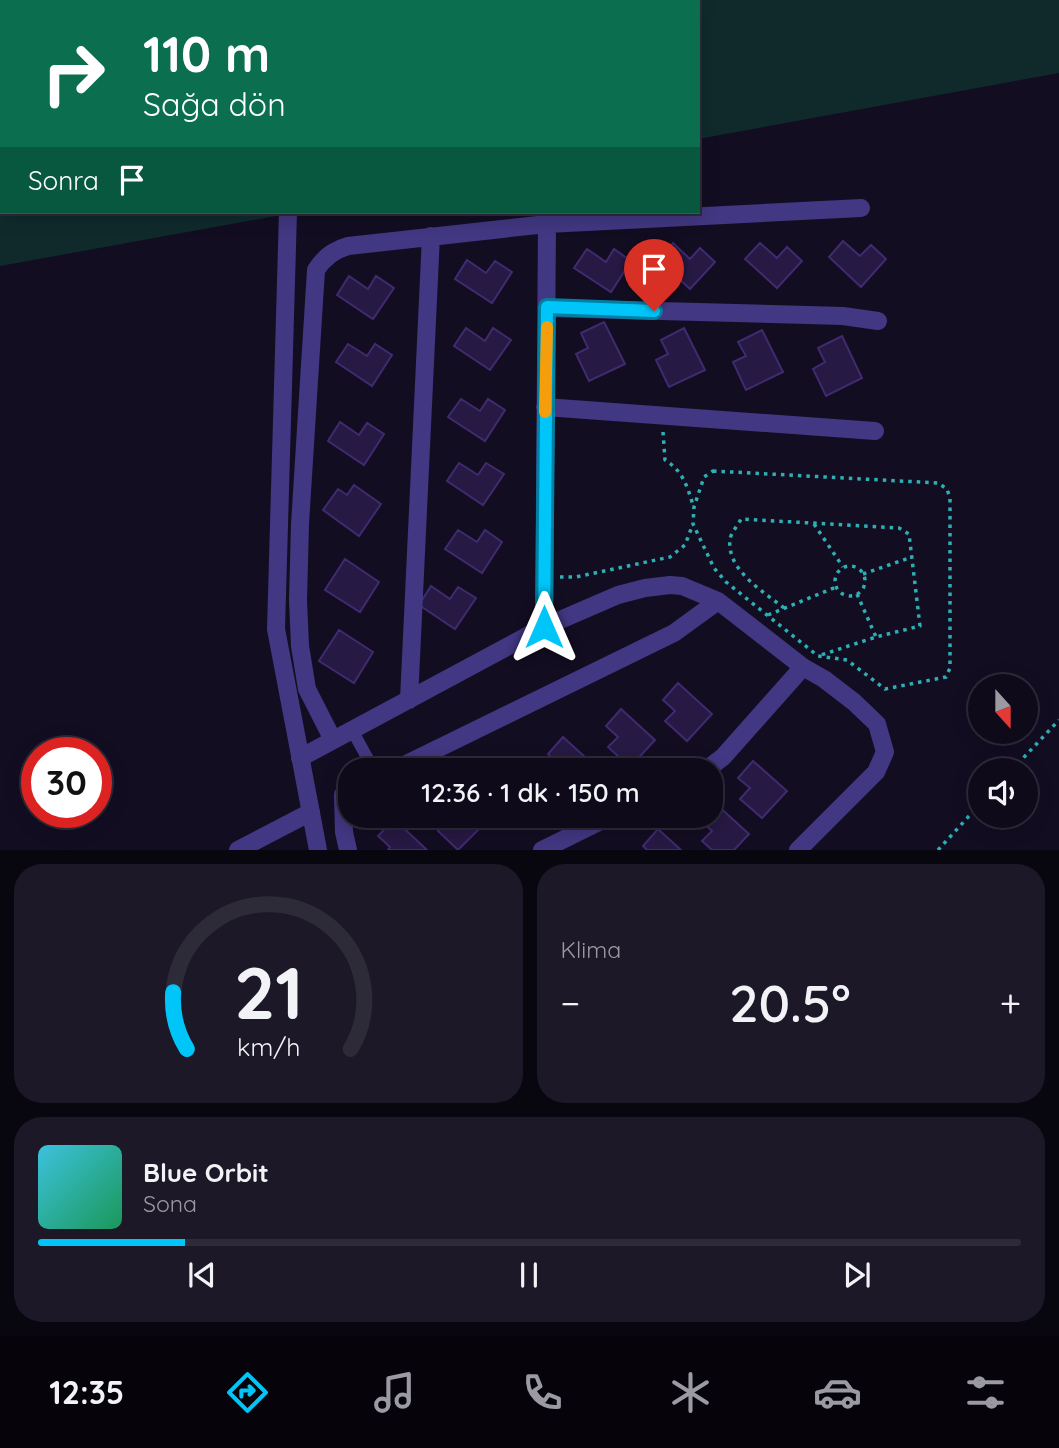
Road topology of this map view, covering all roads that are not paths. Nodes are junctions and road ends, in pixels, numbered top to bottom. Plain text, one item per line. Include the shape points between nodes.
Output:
1 (861, 208) dead end
2 (288, 214) edge
3 (547, 224) junction
4 (431, 236) junction
5 (547, 307) junction
6 (878, 321) dead end
7 (545, 407) junction
8 (875, 431) dead end
9 (718, 601) junction
10 (544, 627) junction
11 (803, 667) junction
12 (409, 700) junction
13 (352, 730) junction
14 (333, 740) junction
15 (300, 758) junction
16 (367, 758) edge
17 (419, 758) edge
18 (722, 758) edge
19 (311, 812) junction
20 (344, 828) edge
21 (586, 828) edge
22 (239, 849) edge
23 (318, 849) edge
24 (348, 849) edge
25 (542, 849) edge
26 (798, 849) edge

1 - 3 street
2 - 15 street via 276,629
3 - 4 street
3 - 5 street
4 - 12 street
4 - 14 street via 339,248 316,270 298,600 307,689
5 - 6 street via 843,316
5 - 7 street
7 - 8 street
7 - 10 street
9 - 10 street via 682,586 652,587 618,595
9 - 11 street
9 - 17 street via 674,633
10 - 12 street
11 - 18 street
11 - 26 street via 844,694 877,724 885,752 876,772
12 - 13 street
13 - 14 street
13 - 16 lane
14 - 15 street
15 - 19 street
19 - 22 street
19 - 23 street
20 - 24 street
21 - 25 street

